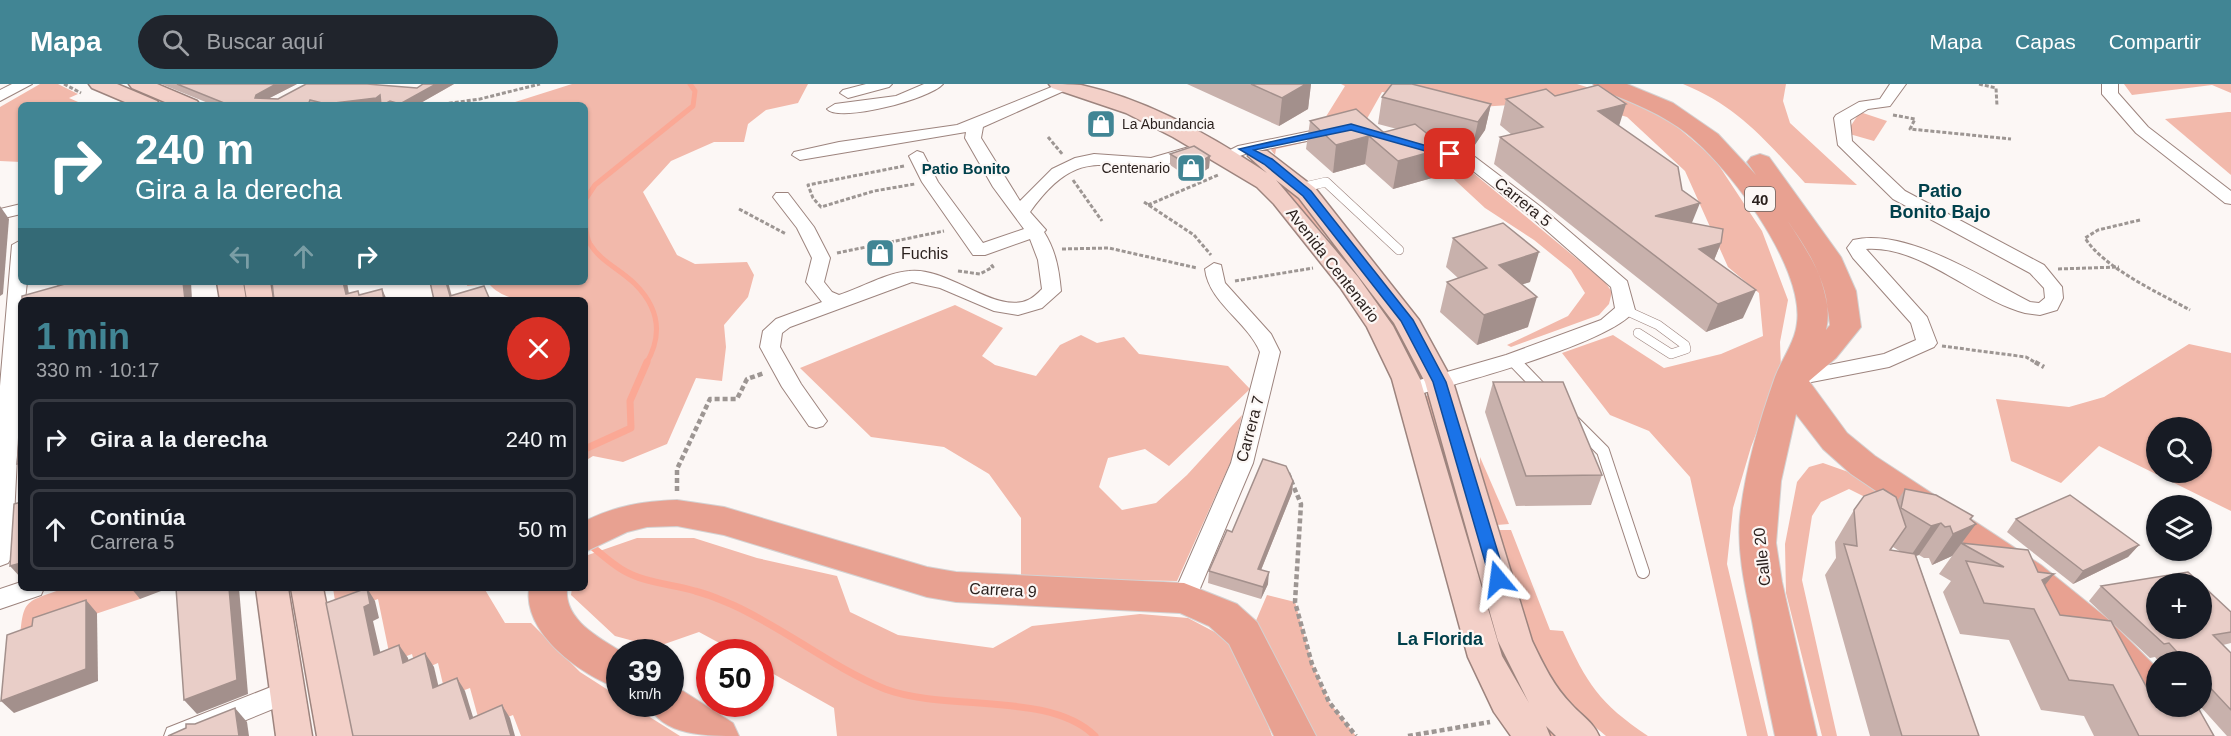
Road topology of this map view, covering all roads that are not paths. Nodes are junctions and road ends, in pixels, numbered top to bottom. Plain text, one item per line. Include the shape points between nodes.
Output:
1 (14, 84) edge
2 (24, 84) edge
3 (140, 84) edge
4 (884, 84) edge
5 (935, 84) edge
6 (1102, 84) edge
7 (1605, 84) edge
8 (1644, 84) edge
9 (1898, 84) edge
10 (2110, 84) edge
11 (1063, 85) edge
12 (90, 88) edge
13 (848, 93) dead end
14 (0, 96) edge
15 (139, 102) edge
16 (183, 102) edge
17 (835, 110) dead end
18 (976, 124) junction
19 (1351, 127) edge
20 (1405, 142) edge
21 (800, 155) dead end
22 (1225, 156) junction
23 (919, 160) road end
24 (1300, 188) junction
25 (782, 197) dead end
26 (2231, 199) edge
27 (18, 209) edge
28 (1021, 212) junction
29 (0, 214) edge
30 (1036, 230) junction
31 (1399, 250) dead end
32 (18, 266) edge
33 (1215, 276) road end
34 (840, 303) junction
35 (12, 309) edge
36 (1625, 310) junction
37 (1638, 333) dead end
38 (1513, 360) junction
39 (1791, 379) junction
40 (1439, 382) junction
41 (1409, 390) junction
42 (1550, 398) edge
43 (1564, 412) edge
44 (1780, 417) junction
45 (816, 421) dead end
46 (9, 434) edge
47 (1863, 465) junction
48 (588, 536) edge
49 (0, 557) edge
50 (1643, 572) dead end
51 (23, 591) edge
52 (272, 591) edge
53 (308, 591) edge
54 (546, 591) edge
55 (1184, 598) junction
56 (0, 599) edge
57 (606, 662) edge
58 (2146, 683) edge
59 (286, 692) junction
60 (684, 714) edge
61 (1525, 726) edge
62 (177, 736) edge
63 (294, 736) edge
64 (335, 736) edge
65 (718, 736) edge
66 (1295, 736) edge
67 (1581, 736) edge
68 (1796, 736) edge

1 - 14 street
2 - 14 street
3 - 16 main road
4 - 13 street
5 - 17 street via 898,100
6 - 22 main road via 1144,99
7 - 39 main road, 40 via 1660,105 1711,139 1728,155 1767,209 1792,250 1809,289 1813,317 1809,339
8 - 39 main road via 1676,98 1734,135 1759,160 1827,257 1841,291 1846,327 1825,351
9 - 39 street via 1885,103 1864,105 1842,118 1844,142 1899,195 2037,269 2053,287 2054,298 2050,306 2025,307 1901,247 1868,241 1856,248 1920,321 1927,344 1889,360
10 - 26 street via 2110,94 2130,119
11 - 18 street
11 - 22 main road, Avenida Centenario via 1133,109
12 - 15 main road
18 - 21 street via 903,140 841,145
18 - 28 street via 973,138 1005,193
19 - 22 street
20 - 36 street, Carrera 5 via 1469,160 1507,189 1620,285
22 - 24 main road via 1268,161
22 - 28 street via 1149,163 1090,159 1062,169
22 - 41 main road, Avenida Centenario via 1274,191 1335,265 1380,326
23 - 30 street via 979,251
24 - 31 lane via 1326,182
24 - 40 main road via 1406,320
25 - 34 street via 821,258 815,282 825,296
27 - 29 street
28 - 30 street
30 - 34 street via 1046,249 1052,291 1041,304 1026,310 1002,308 925,275
32 - 35 street
33 - 55 street, Carrera 7 via 1264,338 1270,352 1242,463
34 - 45 street via 773,331 770,347
35 - 46 street
36 - 37 lane via 1658,325 1686,349 1671,354
36 - 38 street via 1608,324
38 - 40 street
38 - 42 lane
39 - 44 main road, Calle 20
39 - 47 main road via 1821,424
40 - 41 street
40 - 67 main road via 1515,641 1534,682 1558,715
41 - 61 main road, Avenida Centenario via 1485,657 1507,701
43 - 50 lane via 1603,451
44 - 47 main road via 1806,440
44 - 68 main road, Calle 20 via 1758,518 1759,563
46 - 49 street
47 - 58 main road via 2028,575 2095,631
48 - 55 main road, Carrera 9 via 617,521 662,513 724,521 927,582 956,587
51 - 56 street
52 - 59 main road
53 - 64 main road
54 - 57 main road via 550,614 565,632
55 - 66 main road, Carrera 9 via 1223,615 1243,633
59 - 62 street
59 - 63 main road
60 - 65 main road

